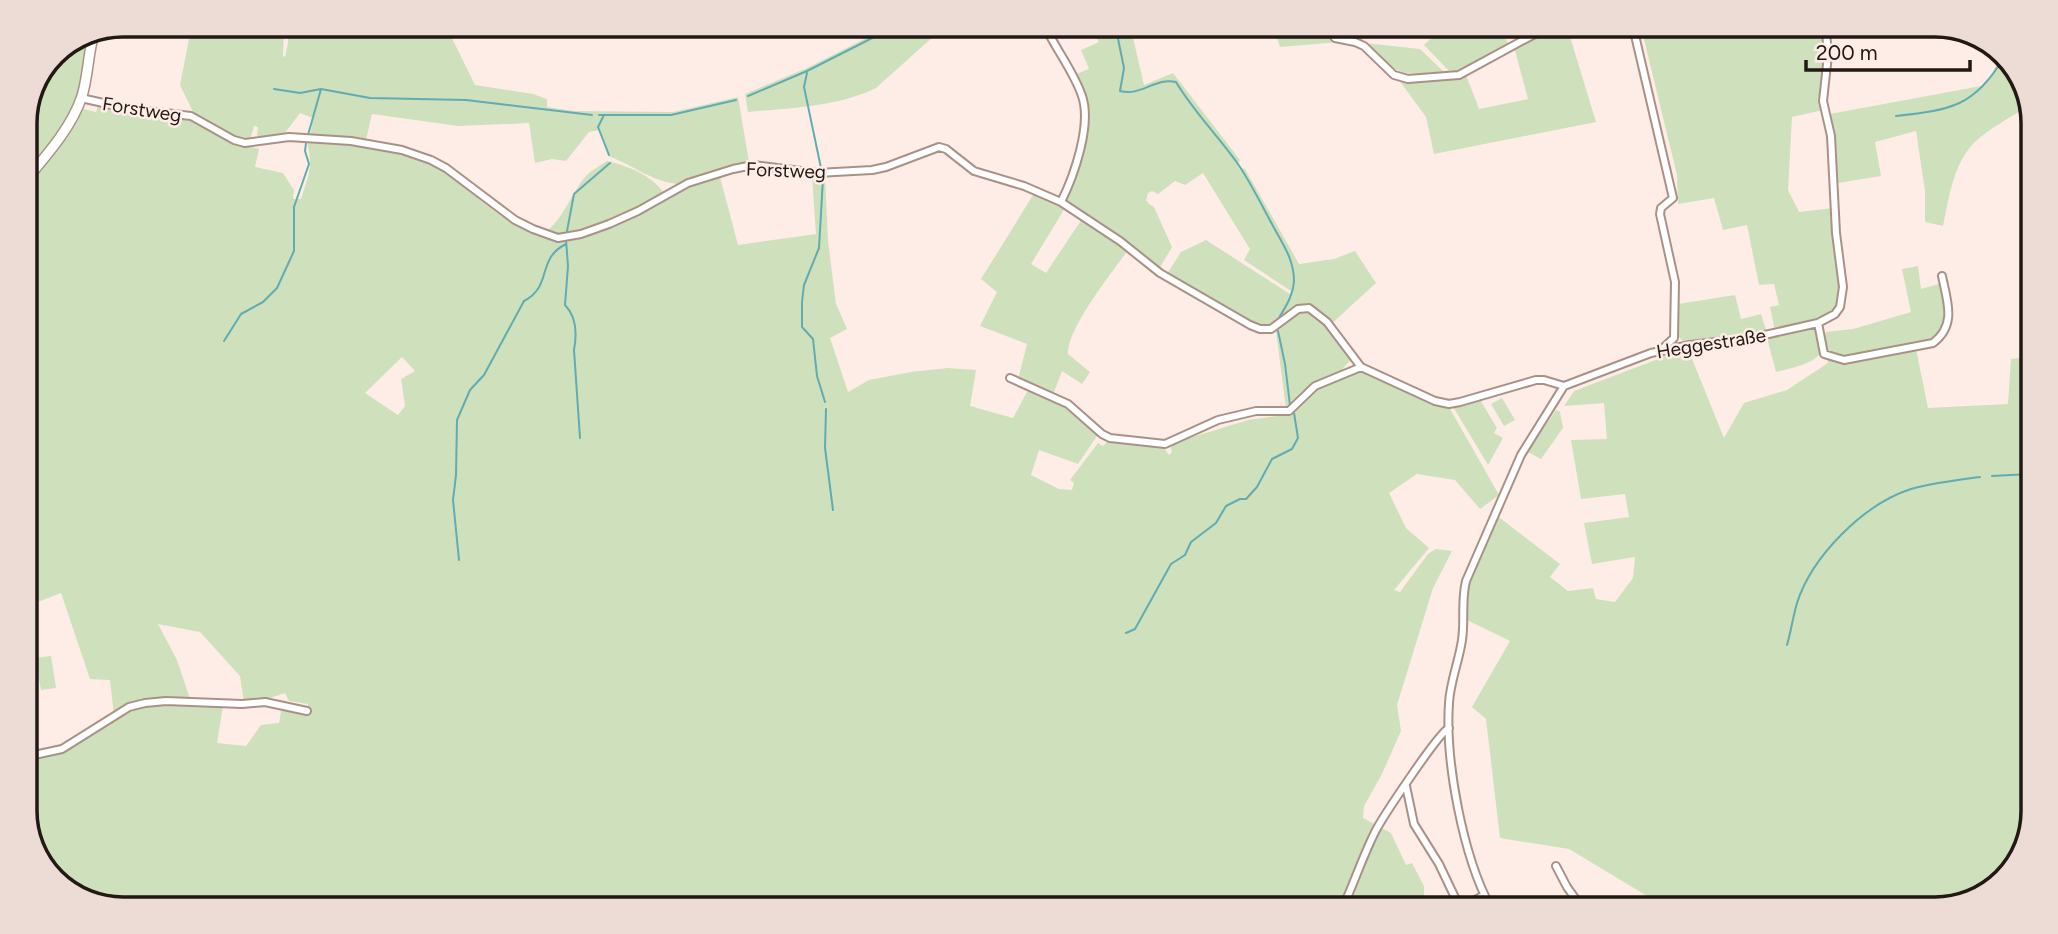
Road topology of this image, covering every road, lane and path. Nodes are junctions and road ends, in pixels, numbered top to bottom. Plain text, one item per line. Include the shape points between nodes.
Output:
1 (1051, 37) edge
2 (1334, 37) edge
3 (1529, 37) edge
4 (1635, 37) edge
5 (1826, 37) edge
6 (92, 42) edge
7 (81, 98) junction
8 (37, 165) edge
9 (1061, 202) junction
10 (1942, 276) dead end
11 (1818, 323) junction
12 (1674, 338) junction
13 (1684, 346) junction
14 (1660, 351) junction
15 (1361, 368) junction
16 (1010, 378) dead end
17 (1564, 386) junction
18 (307, 711) dead end
19 (1449, 728) junction
20 (37, 754) edge
21 (1406, 786) junction
22 (1556, 866) dead end
23 (1484, 895) joint
24 (1347, 897) edge
25 (1455, 897) edge
26 (1480, 897) edge
27 (1574, 897) edge

1 - 9 street via 1076,80 1086,110 1076,162
2 - 3 street via 1364,46 1394,75 1408,79 1459,75
4 - 12 street via 1673,198 1660,214 1675,282
5 - 11 street via 1823,101 1831,136 1844,294 1835,314
6 - 7 main road
7 - 8 main road
7 - 9 street, Forstweg via 130,110 191,116 245,143 289,137 402,150 446,168 515,220 558,238 609,224 688,183 733,169 753,165 817,173 872,170 939,147 974,171
9 - 15 street, Forstweg via 1160,273 1250,325 1266,330 1298,309 1313,309
10 - 11 street via 1949,320 1933,343 1844,360 1824,354
11 - 13 street, Heggestraße
12 - 13 street
12 - 14 street
13 - 14 street, Heggestraße
14 - 17 street, Heggestraße
15 - 16 street via 1315,386 1289,411 1256,411 1218,420 1165,444 1110,438 1068,404
15 - 17 street via 1420,396 1449,404 1536,380
17 - 19 street via 1521,455 1466,581
18 - 20 street via 265,702 145,703 129,707 62,749
19 - 21 street
19 - 23 street via 1452,771
21 - 24 street via 1373,835
21 - 25 street via 1414,824
22 - 27 street
23 - 26 street

